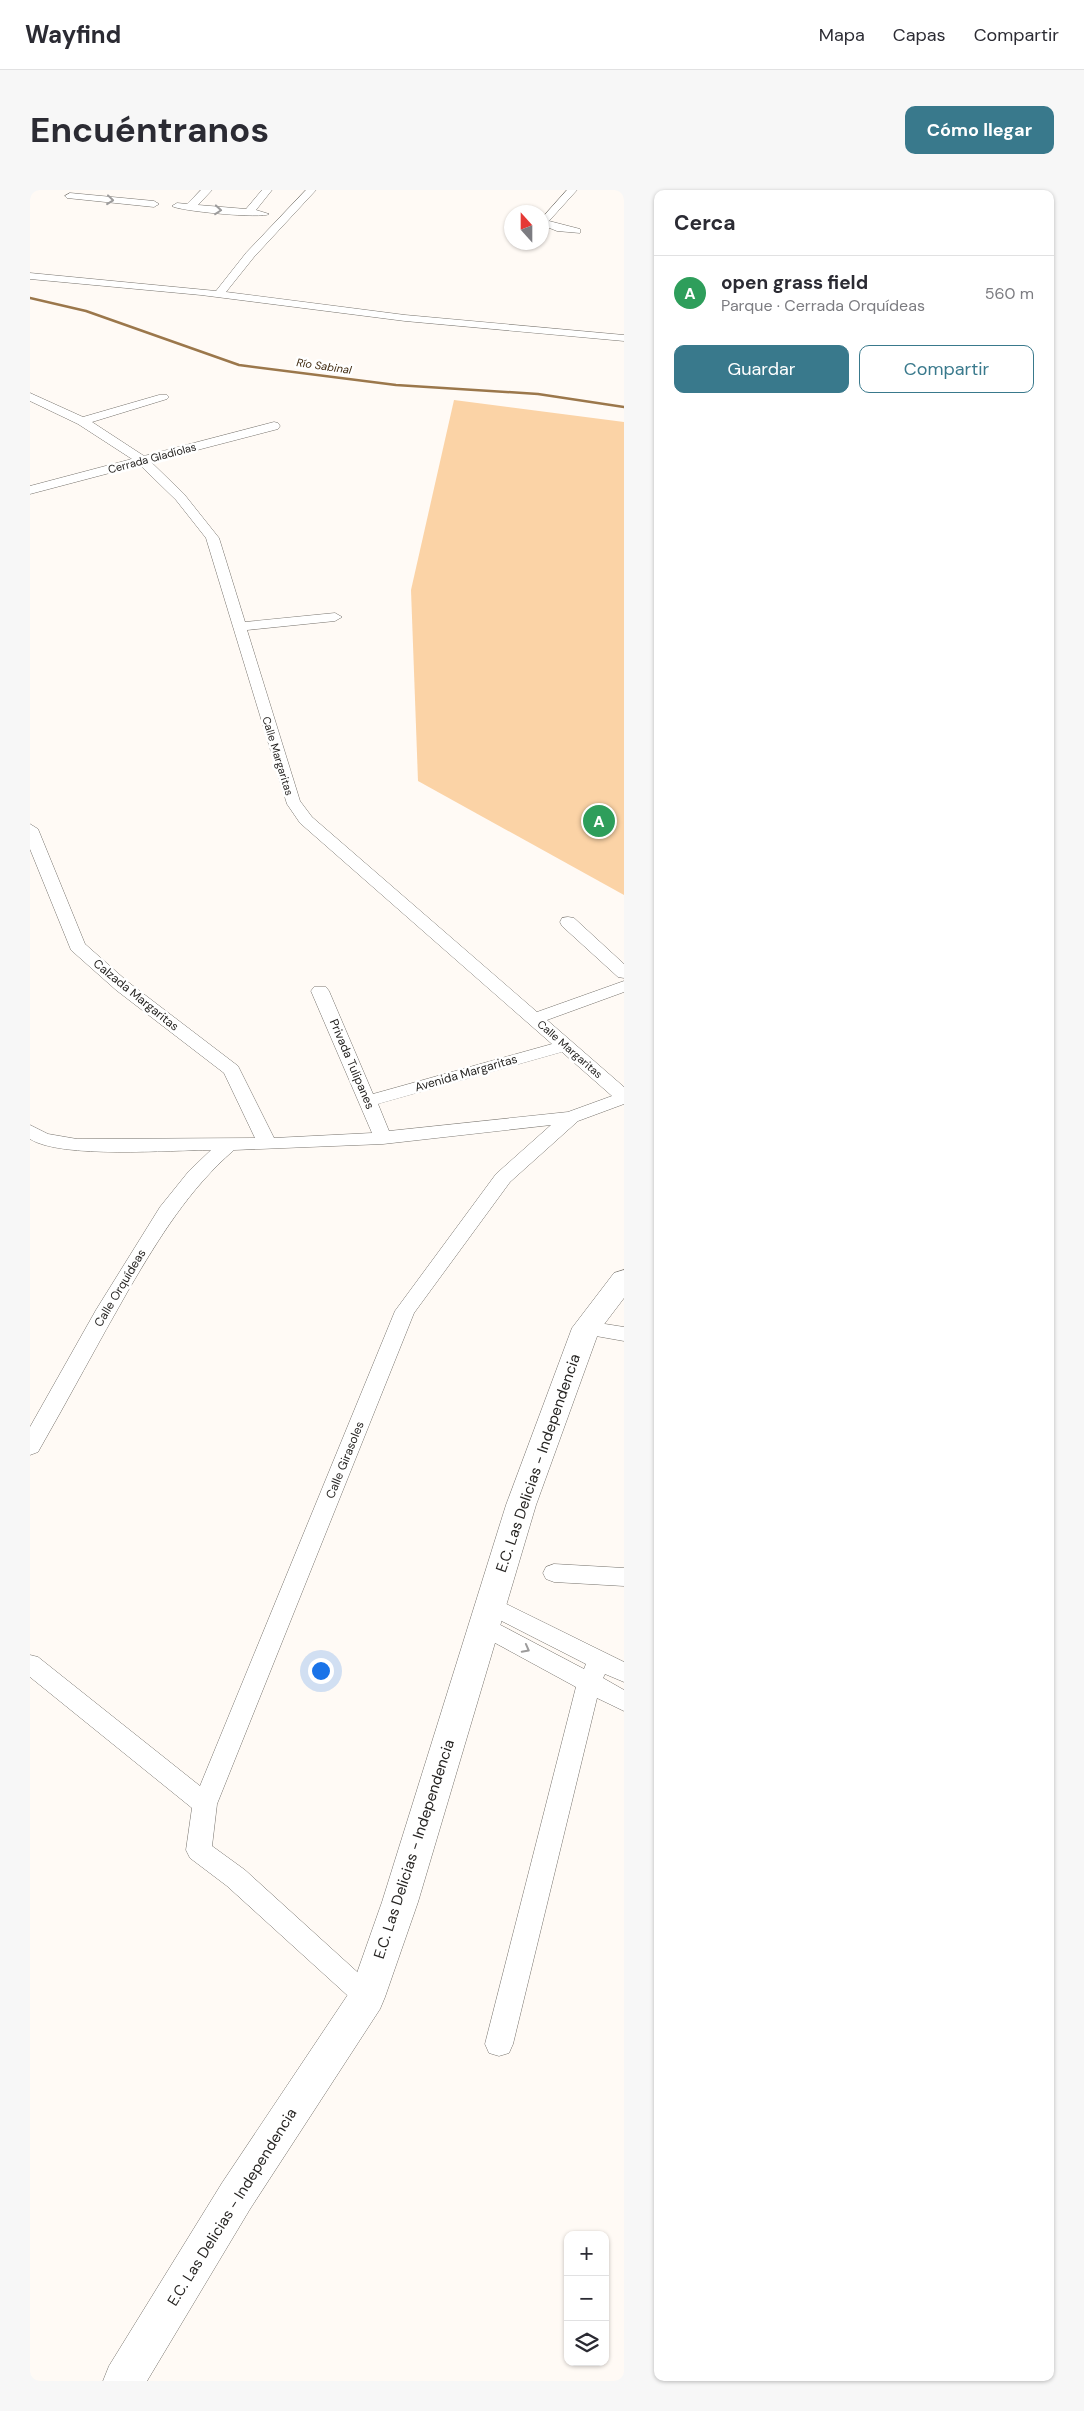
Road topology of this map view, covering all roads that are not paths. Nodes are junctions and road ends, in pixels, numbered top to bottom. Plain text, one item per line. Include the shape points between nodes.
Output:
1 (150, 190) edge
2 (207, 190) edge
3 (267, 190) edge
4 (311, 190) edge
5 (572, 190) edge
6 (86, 194) edge
7 (70, 196) dead end
8 (138, 202) junction
9 (154, 204) dead end
10 (176, 206) dead end
11 (189, 208) junction
12 (248, 213) junction
13 (264, 214) dead end
14 (576, 231) dead end
15 (30, 276) edge
16 (220, 294) junction
17 (624, 338) edge
18 (30, 397) edge
19 (163, 397) dead end
20 (82, 420) junction
21 (274, 426) dead end
22 (143, 461) junction
23 (30, 490) edge
24 (336, 617) dead end
25 (239, 626) junction
26 (30, 829) edge
27 (568, 922) dead end
28 (624, 973) edge
29 (624, 986) edge
30 (320, 991) dead end
31 (534, 1018) junction
32 (565, 1046) junction
33 (624, 1097) edge
34 (367, 1100) junction
35 (572, 1116) junction
36 (30, 1130) edge
37 (383, 1138) junction
38 (267, 1143) junction
39 (230, 1144) junction
40 (624, 1279) edge
41 (586, 1328) junction
42 (624, 1334) edge
43 (31, 1442) edge
44 (554, 1573) dead end
45 (624, 1577) edge
46 (486, 1616) junction
47 (30, 1664) edge
48 (594, 1671) junction
49 (624, 1673) edge
50 (624, 1701) edge
51 (205, 1804) junction
52 (367, 1997) junction
53 (500, 2044) dead end
54 (124, 2381) edge

1 - 8 street
2 - 11 street
3 - 12 street
4 - 16 street via 250,255
5 - 14 street via 542,222
6 - 7 street
6 -> 8 street
8 - 9 street
10 - 11 street
11 -> 12 street
12 - 13 street
15 - 16 street
16 - 17 street via 405,318
18 - 20 street, Calle Margaritas
19 - 20 street
20 - 22 street, Calle Margaritas
21 - 22 street, Cerrada Gladiolas
22 - 23 street, Cerrada Gladiolas
22 - 25 street, Calle Margaritas via 180,497 212,538
24 - 25 street
25 - 31 street, Calle Margaritas via 292,801 301,813
26 - 38 street, Calzada Margaritas via 77,946 122,986 232,1070
27 - 28 street
29 - 31 street
30 - 34 street, Privada Tulipanes
31 - 32 street, Calle Margaritas
32 - 33 street, Calle Margaritas
32 - 34 street, Avenida Margaritas
33 - 35 street
34 - 37 street, Privada Tulipanes
35 - 37 street
35 - 51 street, Calle Girasoles via 503,1178 406,1311
36 - 39 street via 42,1139 77,1145
37 - 38 street
38 - 39 street
39 - 43 street, Calle Orquídeas via 182,1190 143,1248
40 - 41 street, E.C. Las Delicias - Independencia
41 - 42 street
41 - 46 street, E.C. Las Delicias - Independencia via 521,1504
44 - 45 street
46 - 48 street
46 - 52 street, E.C. Las Delicias - Independencia via 400,1902
47 - 51 street
48 - 49 street
48 - 50 street
48 - 53 street
51 - 52 street, Calle Girasoles via 199,1850 236,1878
52 - 54 street, E.C. Las Delicias - Independencia via 236,2196

